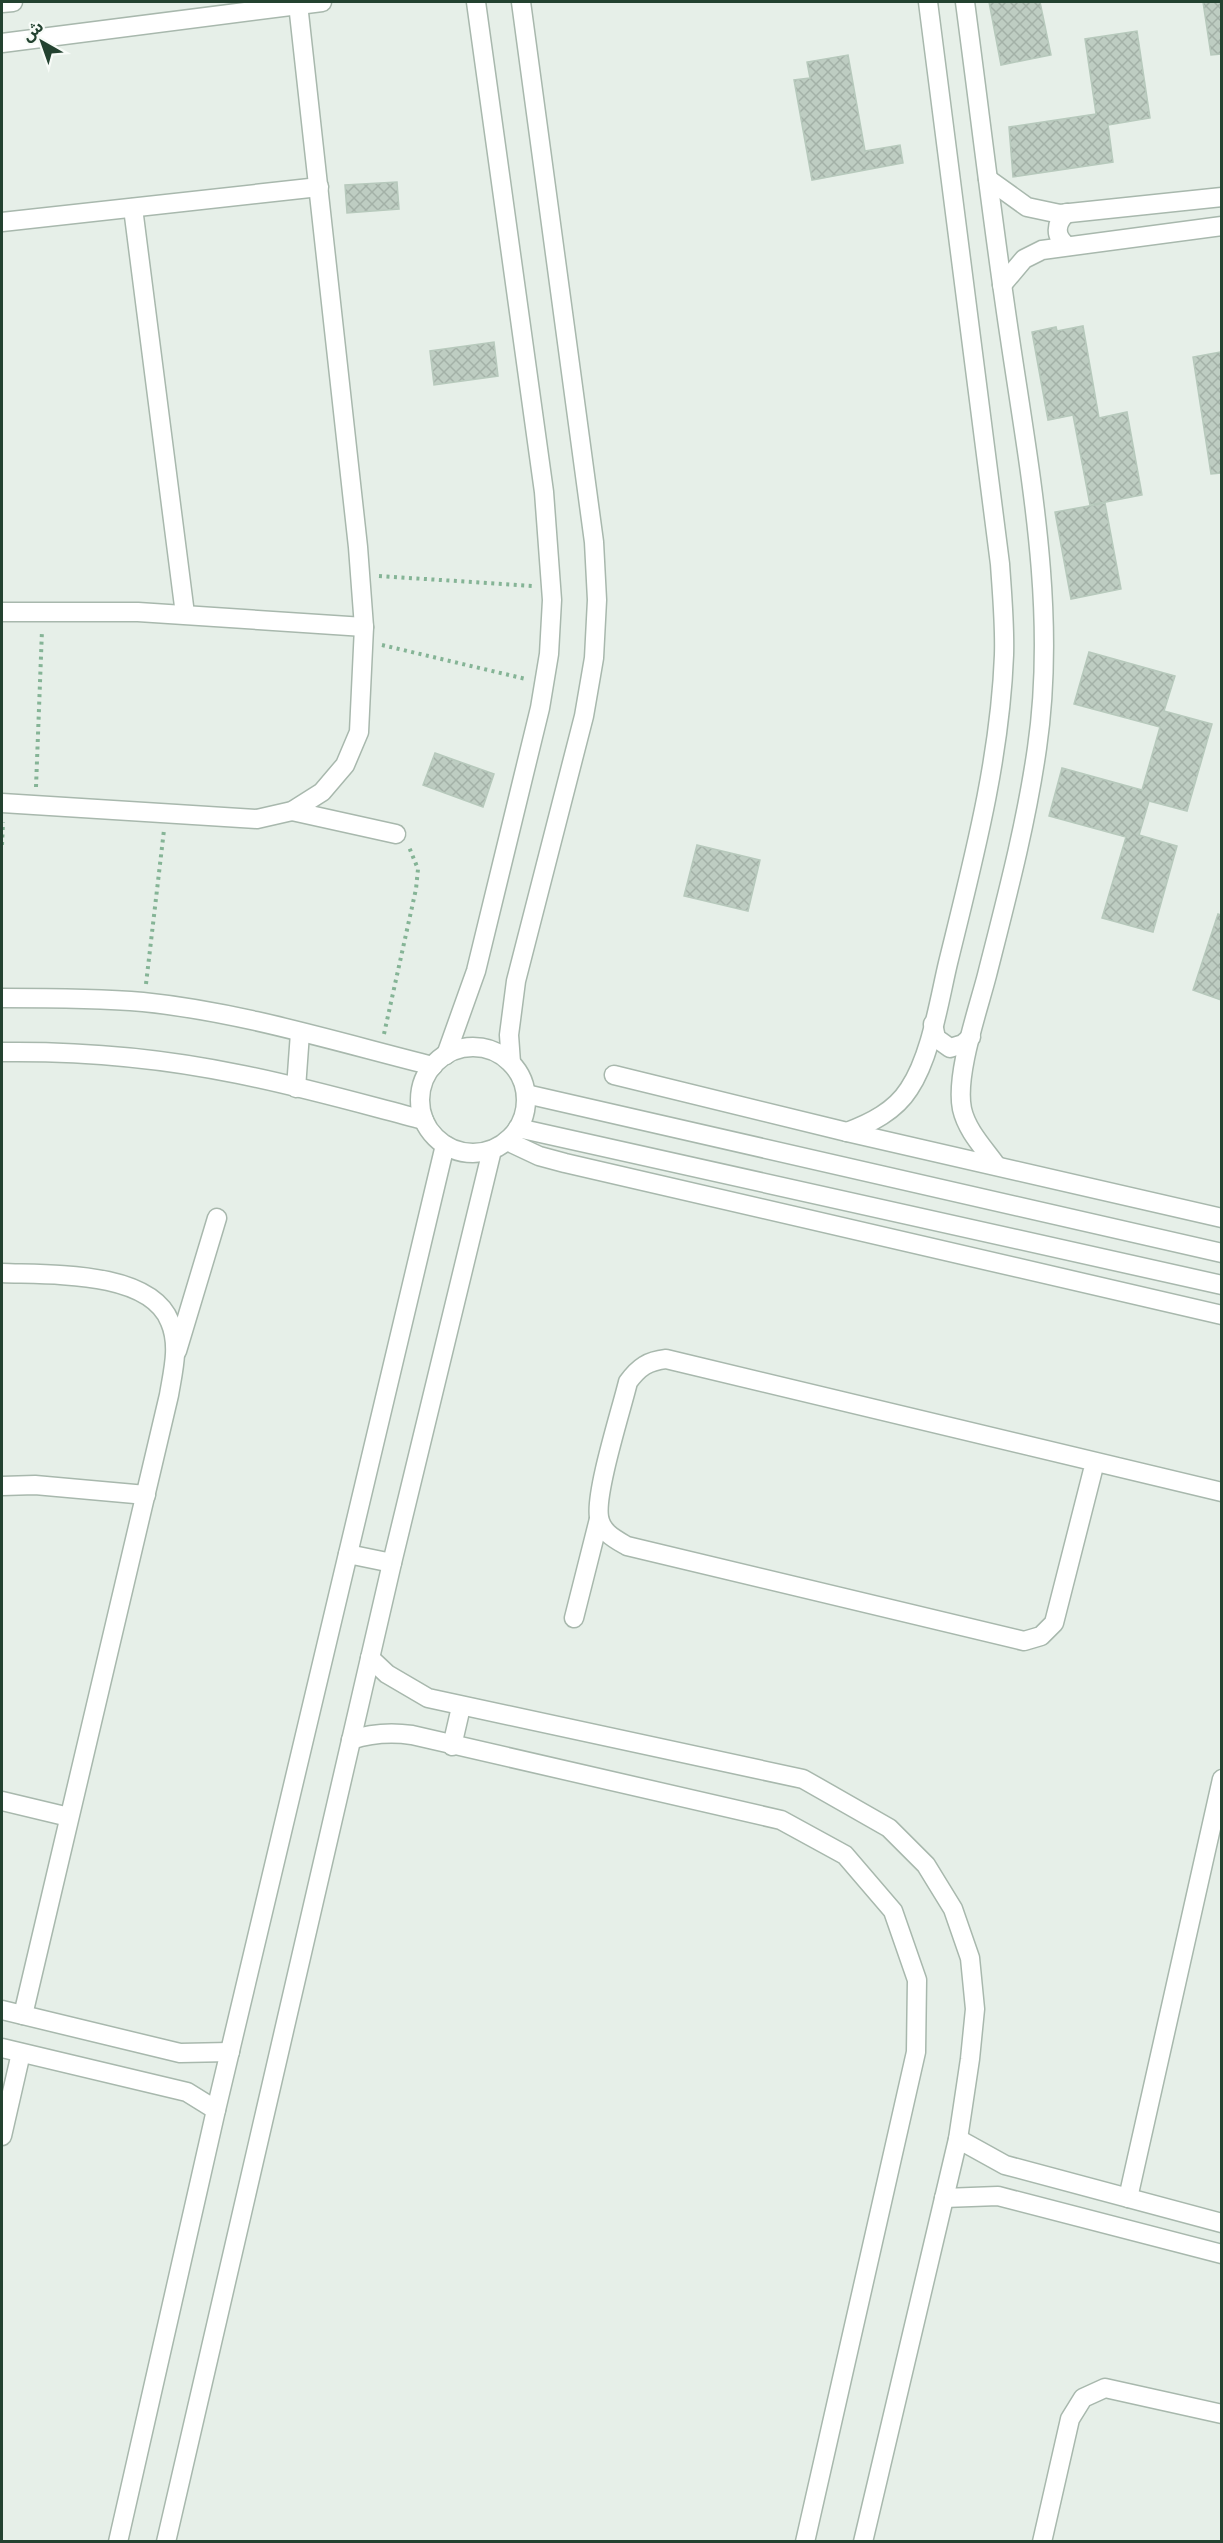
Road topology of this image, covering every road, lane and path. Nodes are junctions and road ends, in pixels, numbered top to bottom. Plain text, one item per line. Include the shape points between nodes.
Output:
1 (12, 2) edge
2 (322, 2) edge
3 (476, 2) edge
4 (521, 2) edge
5 (928, 2) edge
6 (965, 2) edge
7 (2, 3) edge
8 (298, 4) junction
9 (2, 43) edge
10 (988, 179) junction
11 (319, 187) junction
12 (1221, 197) edge
13 (133, 208) junction
14 (1067, 213) junction
15 (2, 222) edge
16 (1221, 226) edge
17 (1068, 246) junction
18 (1002, 285) junction
19 (360, 575) junction
20 (551, 587) junction
21 (43, 611) junction
22 (2, 612) edge
23 (185, 614) junction
24 (364, 634) junction
25 (544, 683) junction
26 (2, 803) edge
27 (35, 805) junction
28 (292, 811) junction
29 (166, 813) junction
30 (396, 834) joint
31 (2, 998) edge
32 (144, 1002) junction
33 (933, 1024) junction
34 (300, 1033) junction
35 (971, 1037) junction
36 (2, 1052) edge
37 (380, 1053) junction
38 (439, 1060) junction
39 (511, 1063) junction
40 (614, 1075) dead end
41 (296, 1088) junction
42 (526, 1094) junction
43 (424, 1120) junction
44 (847, 1132) junction
45 (506, 1139) junction
46 (445, 1145) junction
47 (996, 1165) junction
48 (217, 1218) dead end
49 (1221, 1218) edge
50 (1221, 1253) edge
51 (2, 1273) edge
52 (1221, 1285) edge
53 (1221, 1315) edge
54 (176, 1356) junction
55 (1095, 1462) junction
56 (2, 1486) edge
57 (1221, 1492) edge
58 (146, 1495) junction
59 (599, 1519) junction
60 (348, 1554) junction
61 (392, 1563) junction
62 (574, 1618) dead end
63 (370, 1658) junction
64 (461, 1707) junction
65 (351, 1740) junction
66 (452, 1746) junction
67 (1221, 1779) edge
68 (2, 1801) edge
69 (69, 1818) junction
70 (2, 2010) edge
71 (22, 2016) junction
72 (2, 2048) edge
73 (230, 2052) junction
74 (21, 2053) junction
75 (216, 2110) junction
76 (2, 2136) edge
77 (958, 2139) junction
78 (944, 2198) junction
79 (1128, 2198) junction
80 (1221, 2223) edge
81 (1221, 2254) edge
82 (1221, 2414) edge
83 (118, 2541) edge
84 (166, 2541) edge
85 (805, 2541) edge
86 (863, 2541) edge
87 (1042, 2541) edge

1 - 7 street
2 - 8 street
3 - 20 street via 544,492
4 - 39 street via 594,542 597,600 594,658 584,716 511,1008
5 - 33 street via 1000,564 1004,653 996,742 980,831
6 - 10 street
8 - 9 street
8 - 11 street
10 - 14 street via 1027,207
10 - 18 street
11 - 13 street
11 - 19 street
12 - 14 street
13 - 15 street
13 - 23 street
14 - 17 street via 1057,230
16 - 17 street
17 - 18 street via 1042,250 1024,259
18 - 35 street via 1041,549 1045,639 1038,743 1026,821
19 - 20 path
19 - 24 street
20 - 25 street
21 - 22 street
21 - 23 street
21 - 27 path
23 - 24 street
24 - 25 path
24 - 28 street via 359,732 345,765 322,792
25 - 38 street via 476,971
26 - 27 street
27 - 29 street
28 - 29 street via 257,819
28 - 30 street
29 - 32 path
30 - 37 path via 411,849 418,868
31 - 32 street
32 - 34 street
33 - 35 street via 936,1038 950,1048
33 - 44 street via 918,1072 904,1096 872,1122
34 - 37 street
34 - 41 street
35 - 47 street via 961,1089 962,1109 969,1128
36 - 41 street via 56,1052 144,1060 237,1073
37 - 38 street
38 - 39 street via 463,1048 480,1047 497,1052
38 - 43 street via 423,1082 420,1101
39 - 42 street
40 - 44 street
41 - 43 street
42 - 45 street via 525,1112
42 - 50 street
43 - 46 street
44 - 47 street
45 - 46 street via 468,1152
45 - 52 street
45 - 53 street via 539,1156 565,1163
45 - 61 street
46 - 60 street
47 - 49 street
48 - 54 street
51 - 54 street via 114,1281 147,1294 170,1321
54 - 58 street
55 - 57 street
55 - 59 street via 666,1359 637,1369 628,1382 600,1499
55 - 59 street via 1054,1623 1041,1636 1024,1641 627,1546 609,1536
56 - 58 street via 35,1485
58 - 69 street
59 - 62 street
60 - 61 street
60 - 73 street
61 - 63 street
63 - 64 street via 407,1687 428,1698
63 - 65 street
64 - 66 street
64 - 77 street via 803,1779 889,1828 926,1865 953,1909 970,1958 975,2009
65 - 66 street via 392,1732
65 - 84 street
66 - 85 street via 781,1820 845,1855 893,1911 917,1980 916,2052
67 - 79 street
68 - 69 street
69 - 71 street
70 - 71 street
71 - 73 street via 180,2053
72 - 74 street
73 - 75 street
74 - 75 street via 187,2092
74 - 76 street
75 - 83 street
77 - 78 street
77 - 79 street via 1005,2165
78 - 81 street via 998,2196
78 - 86 street
79 - 80 street
82 - 87 street via 1105,2388 1083,2398 1070,2419

